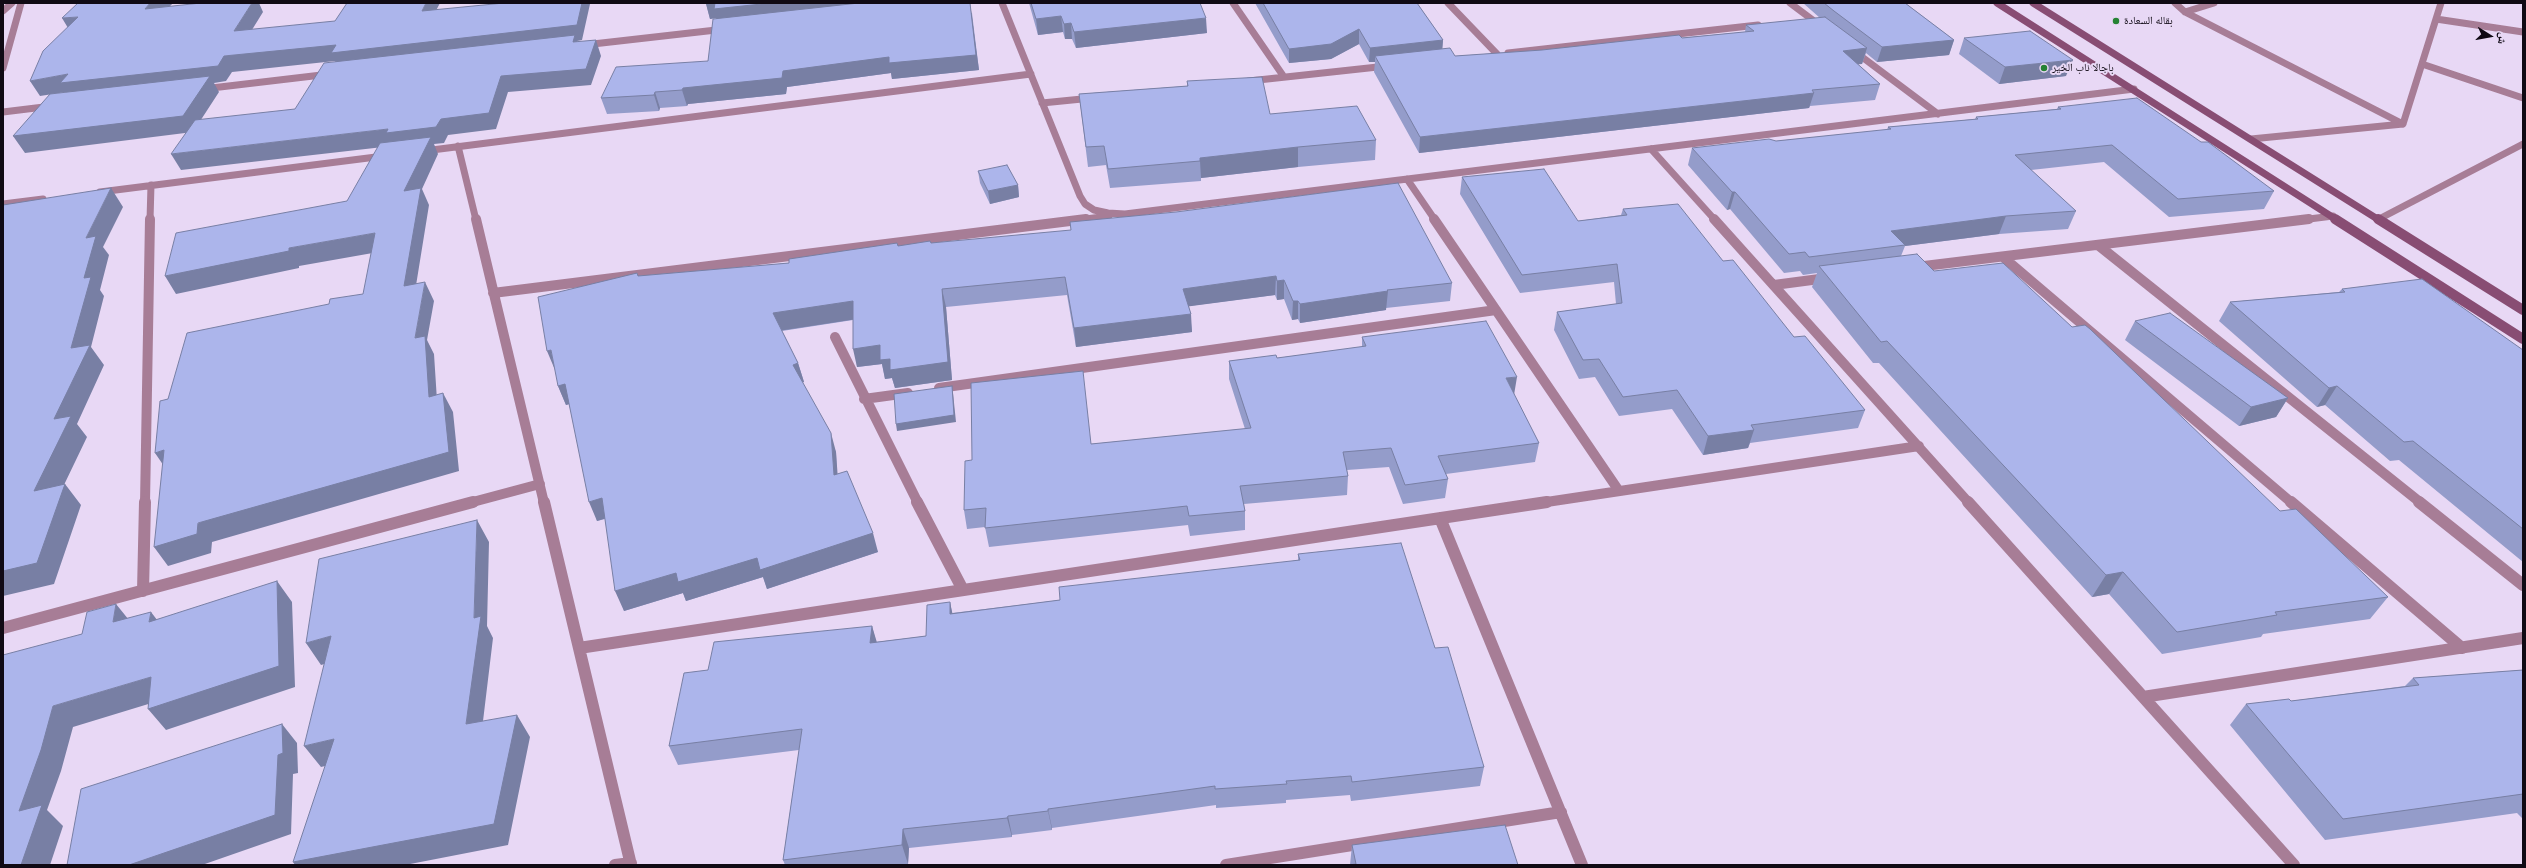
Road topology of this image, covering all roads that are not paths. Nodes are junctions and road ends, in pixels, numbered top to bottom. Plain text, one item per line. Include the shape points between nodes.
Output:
1 (12, 3) edge
2 (21, 3) edge
3 (1002, 3) edge
4 (1233, 3) edge
5 (1448, 3) edge
6 (1790, 3) edge
7 (1997, 3) edge
8 (2033, 3) edge
9 (2175, 3) edge
10 (2214, 3) edge
11 (2441, 3) edge
12 (3, 11) edge
13 (2185, 12) junction
14 (1812, 19) junction
15 (2436, 19) junction
16 (1796, 21) edge
17 (1765, 25) edge
18 (733, 28) edge
19 (2523, 32) edge
20 (1831, 34) edge
21 (575, 46) edge
22 (1850, 48) edge
23 (1496, 54) junction
24 (1489, 55) edge
25 (2422, 64) junction
26 (1394, 65) edge
27 (3, 68) edge
28 (336, 73) edge
29 (1031, 74) junction
30 (1284, 77) junction
31 (1238, 82) edge
32 (2134, 89) junction
33 (194, 90) edge
34 (1097, 97) edge
35 (2523, 98) edge
36 (1042, 103) junction
37 (59, 105) edge
38 (3, 112) edge
39 (1938, 114) junction
40 (2403, 124) junction
41 (2251, 139) junction
42 (2523, 144) edge
43 (458, 146) junction
44 (1651, 149) junction
45 (419, 151) edge
46 (395, 154) edge
47 (1407, 179) junction
48 (151, 186) junction
49 (89, 193) edge
50 (50, 198) edge
51 (3, 204) edge
52 (1125, 214) junction
53 (2333, 216) junction
54 (2379, 219) junction
55 (2098, 245) junction
56 (2003, 257) junction
57 (1908, 268) edge
58 (1837, 277) edge
59 (1774, 285) junction
60 (493, 294) junction
61 (1496, 310) junction
62 (2523, 310) edge
63 (835, 337) dead end
64 (2523, 339) edge
65 (864, 399) junction
66 (1919, 446) junction
67 (540, 484) junction
68 (1619, 491) junction
69 (1440, 518) junction
70 (2523, 585) edge
71 (963, 590) junction
72 (144, 591) junction
73 (3, 628) edge
74 (2523, 638) edge
75 (579, 648) junction
76 (2462, 648) junction
77 (2143, 697) junction
78 (1561, 812) junction
79 (631, 864) edge
80 (615, 865) edge
81 (1226, 865) edge
82 (1582, 865) edge
83 (2294, 865) edge

1 - 12 street
2 - 27 street
3 - 29 street
4 - 30 street
5 - 23 street
6 - 14 street
7 - 32 main road
8 - 41 main road
9 - 13 street
10 - 13 street
11 - 15 street
13 - 40 street
14 - 16 street
14 - 20 street
15 - 19 street
15 - 25 street
17 - 23 street
18 - 21 street
22 - 39 street
23 - 24 street
25 - 35 street
25 - 40 street
26 - 30 street
28 - 33 street
29 - 36 street
29 - 43 street
30 - 31 street
32 - 39 street
32 - 53 main road
34 - 36 street
36 - 52 street via 1085,204 1094,210
37 - 38 street
39 - 44 street
40 - 41 street
41 - 54 main road
42 - 54 street
43 - 45 street
43 - 60 street
44 - 47 street
44 - 59 street
46 - 48 street
47 - 52 street
47 - 61 street
48 - 49 street
48 - 72 street
50 - 51 street
52 - 60 street
53 - 55 street
53 - 64 main road
54 - 62 main road
55 - 56 street
55 - 70 street
56 - 57 street
56 - 76 street
58 - 59 street
59 - 66 street
60 - 67 street
61 - 65 street
61 - 68 street
63 - 65 street
65 - 71 street
66 - 68 street
66 - 77 street
67 - 72 street
67 - 75 street
68 - 69 street
69 - 71 street
69 - 78 street
71 - 75 street
72 - 73 street
74 - 76 street
75 - 79 street
76 - 77 street
77 - 83 street
78 - 81 street
78 - 82 street
79 - 80 street

